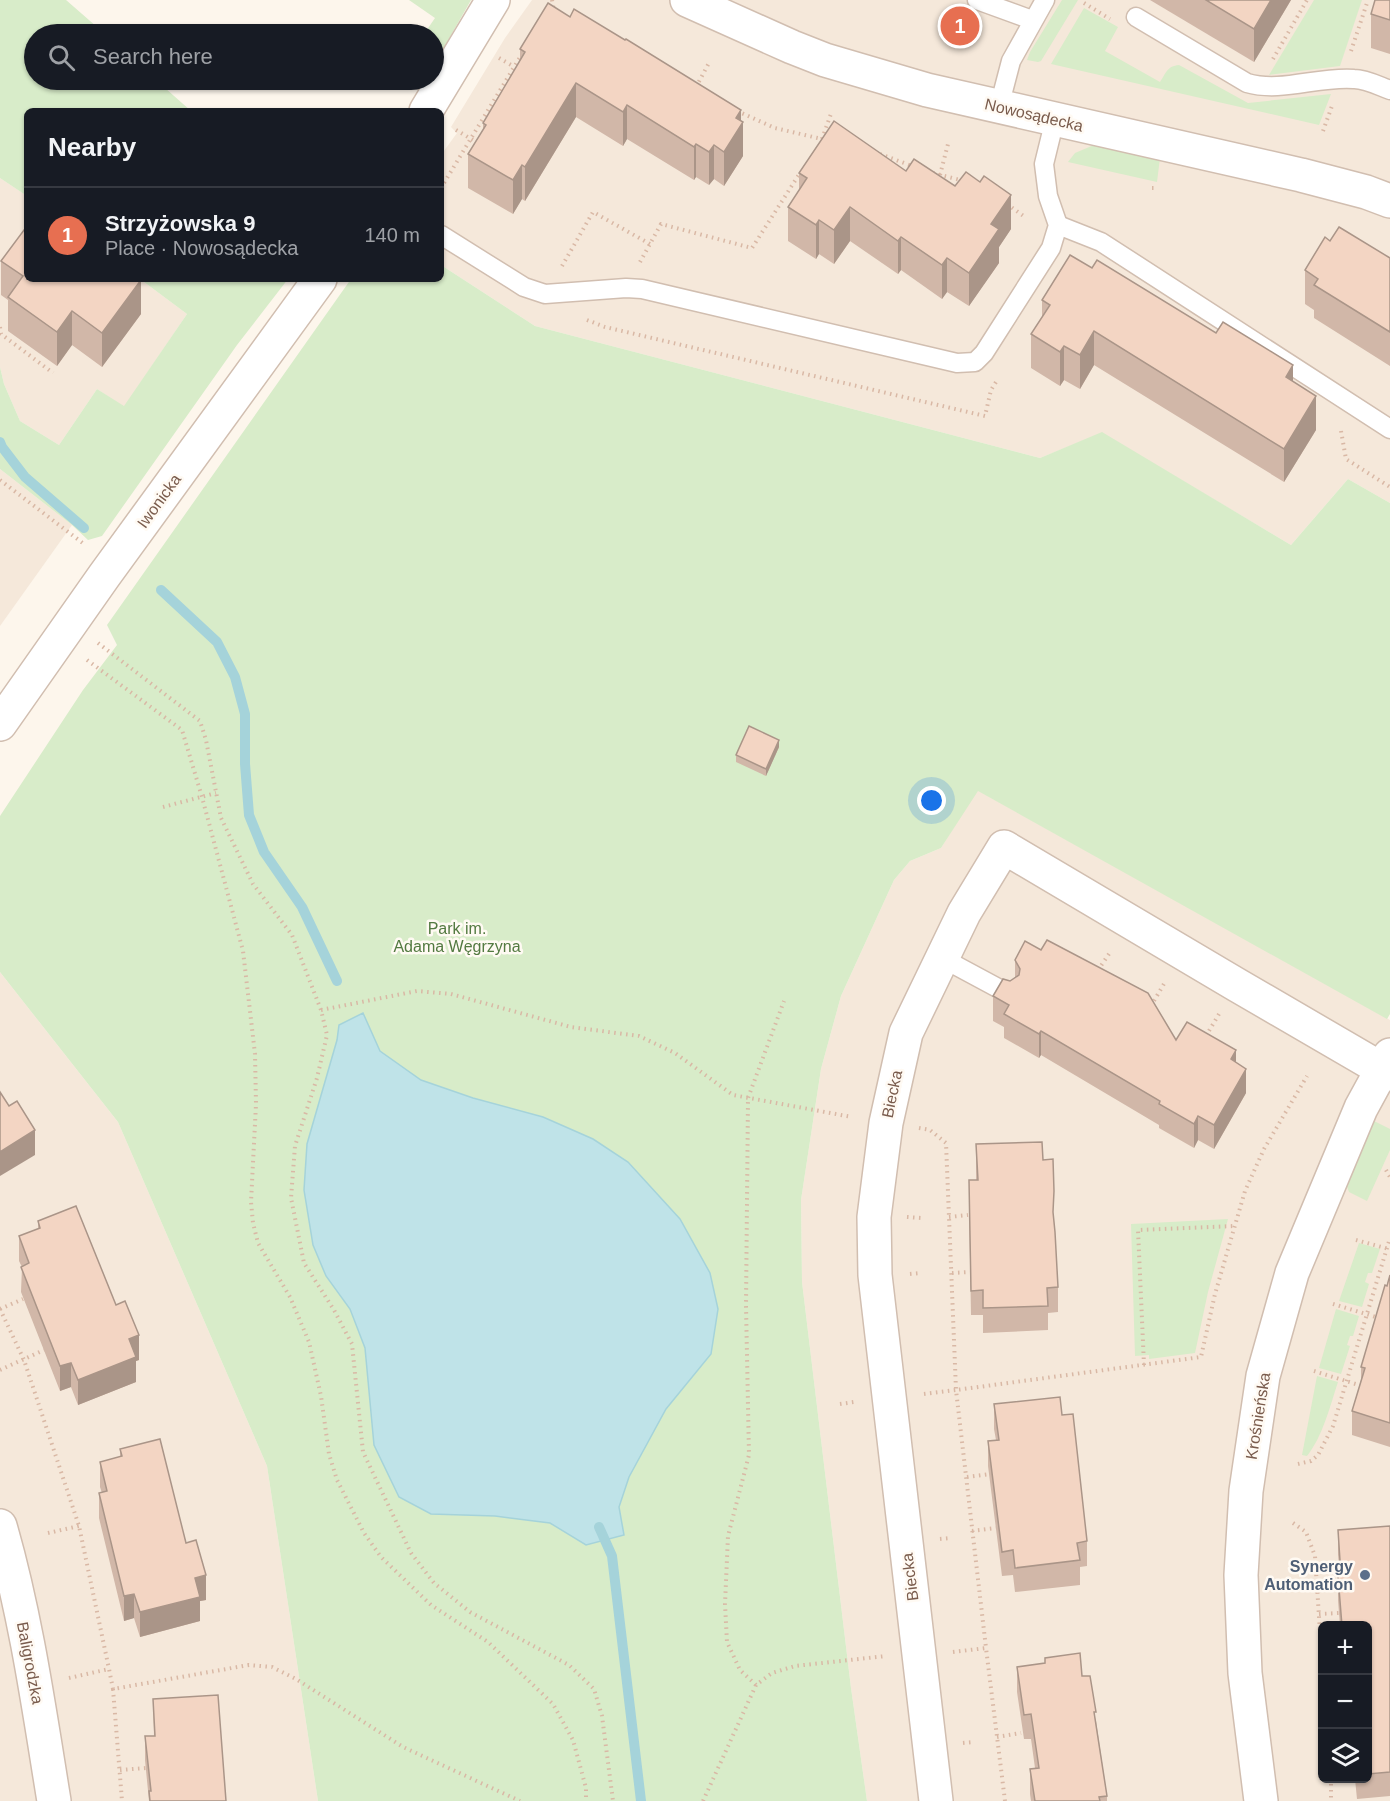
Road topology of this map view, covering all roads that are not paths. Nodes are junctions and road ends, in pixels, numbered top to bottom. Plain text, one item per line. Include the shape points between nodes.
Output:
1 (493, 0) edge
2 (687, 0) edge
3 (977, 0) edge
4 (1045, 0) edge
5 (1136, 17) dead end
6 (1032, 20) junction
7 (444, 81) edge
8 (439, 90) edge
9 (1390, 90) edge
10 (999, 107) junction
11 (428, 108) edge
12 (1055, 119) junction
13 (1390, 201) edge
14 (1056, 231) junction
15 (444, 237) edge
16 (318, 282) edge
17 (1390, 429) edge
18 (0, 723) edge
19 (942, 958) junction
20 (1009, 994) edge
21 (1387, 1066) edge
22 (0, 1526) edge
23 (4, 1559) edge
24 (54, 1801) edge
25 (936, 1801) edge
26 (1261, 1801) edge

1 - 7 street
2 - 10 street, Nowosądecka via 825,60
3 - 6 lane
4 - 6 lane
5 - 9 lane via 1247,83 1275,87 1356,79
6 - 10 lane via 1011,61
8 - 11 street
10 - 12 street, Nowosądecka
12 - 13 street, Nowosądecka via 1301,175
12 - 14 lane via 1044,164
14 - 15 lane via 1051,248 984,353 975,362 957,363 642,290 545,294 524,287
14 - 17 lane via 1101,242
16 - 18 street, Iwonicka
19 - 20 lane
19 - 21 street, Biecka via 1004,847 1237,985
19 - 25 street, Biecka via 906,1033 886,1123 874,1217 875,1275
21 - 26 street, Krośnieńska via 1361,1108 1292,1273 1263,1376 1246,1491 1241,1575 1245,1673
22 - 23 street, Baligrodzka
23 - 24 street, Baligrodzka via 36,1684

